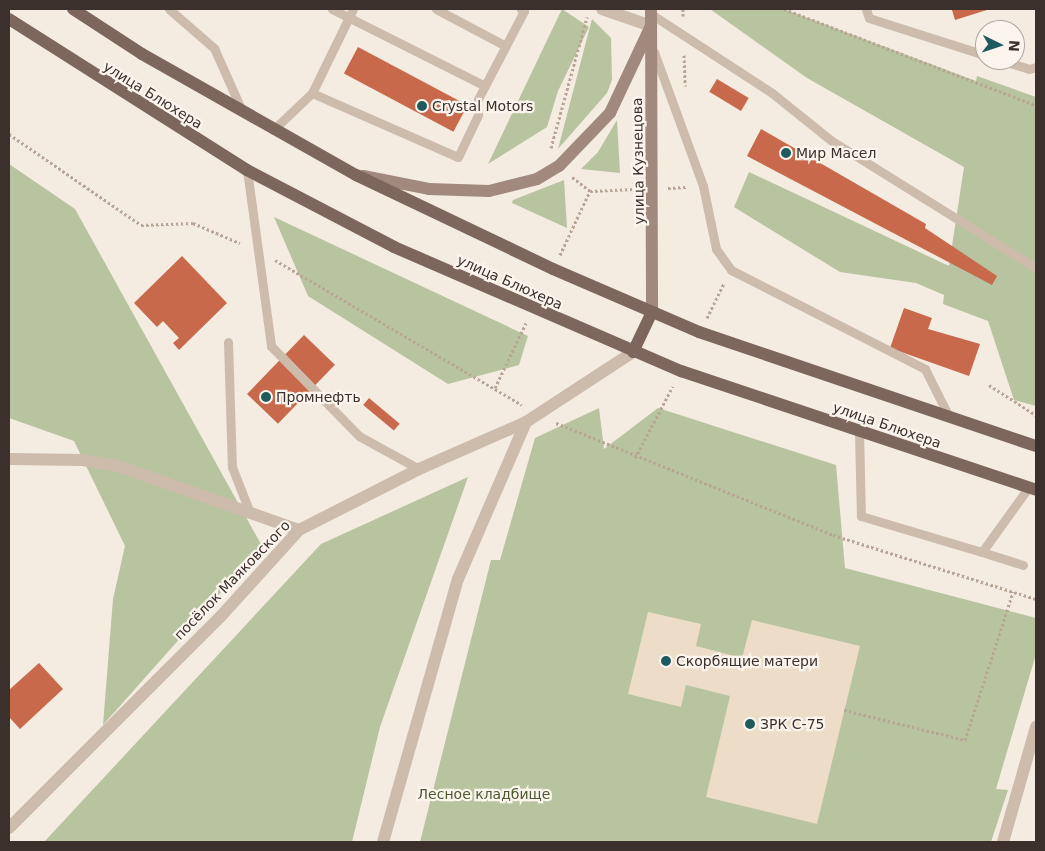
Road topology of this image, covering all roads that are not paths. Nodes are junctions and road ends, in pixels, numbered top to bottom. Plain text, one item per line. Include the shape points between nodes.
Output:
1 (73, 9) edge
2 (169, 9) edge
3 (332, 9) edge
4 (436, 9) edge
5 (521, 9) edge
6 (602, 9) edge
7 (866, 9) edge
8 (351, 13) edge
9 (651, 16) edge
10 (9, 20) edge
11 (506, 46) junction
12 (652, 46) junction
13 (975, 52) edge
14 (484, 86) junction
15 (312, 93) junction
16 (478, 99) dead end
17 (243, 113) junction
18 (478, 115) dead end
19 (273, 130) junction
20 (247, 170) junction
21 (356, 175) junction
22 (1036, 268) edge
23 (652, 312) junction
24 (228, 342) dead end
25 (633, 352) junction
26 (948, 415) junction
27 (526, 422) junction
28 (859, 431) junction
29 (1036, 446) edge
30 (9, 460) edge
31 (418, 469) junction
32 (1032, 489) edge
33 (250, 513) junction
34 (299, 530) junction
35 (982, 552) junction
36 (1023, 565) dead end
37 (1036, 728) edge
38 (9, 828) edge
39 (383, 842) edge
40 (1003, 842) edge

1 - 17 main road, улица Блюхера
2 - 17 lane via 214,48
3 - 8 lane
4 - 11 lane
5 - 11 lane via 524,11
6 - 9 street
7 - 13 lane via 869,18
8 - 14 lane
8 - 15 lane
9 - 12 street, улица Кузнецова
9 - 21 street via 610,113 559,166 537,179 489,191 429,189
9 - 22 lane via 772,93 832,141
10 - 20 main road, улица Блюхера
11 - 14 lane
12 - 23 street, улица Кузнецова
12 - 26 lane via 703,186 716,249 731,270 925,369
14 - 16 lane
15 - 18 lane via 458,157
15 - 19 lane
17 - 19 main road, улица Блюхера
19 - 21 main road, улица Блюхера
20 - 25 main road, улица Блюхера via 394,247
20 - 31 lane via 271,346 359,436
21 - 23 main road, улица Блюхера via 553,269
23 - 25 main road
23 - 26 main road, улица Блюхера
24 - 33 lane via 232,467
25 - 27 street, посёлок Маяковского
25 - 28 main road, улица Блюхера
26 - 29 main road, улица Блюхера
27 - 31 street, посёлок Маяковского
27 - 39 street via 458,579
28 - 32 main road, улица Блюхера
28 - 35 lane via 861,516
30 - 33 street via 83,460 118,466
31 - 34 street, посёлок Маяковского
32 - 35 lane
33 - 34 street
34 - 38 street, посёлок Маяковского via 222,615
35 - 36 lane
37 - 40 street

